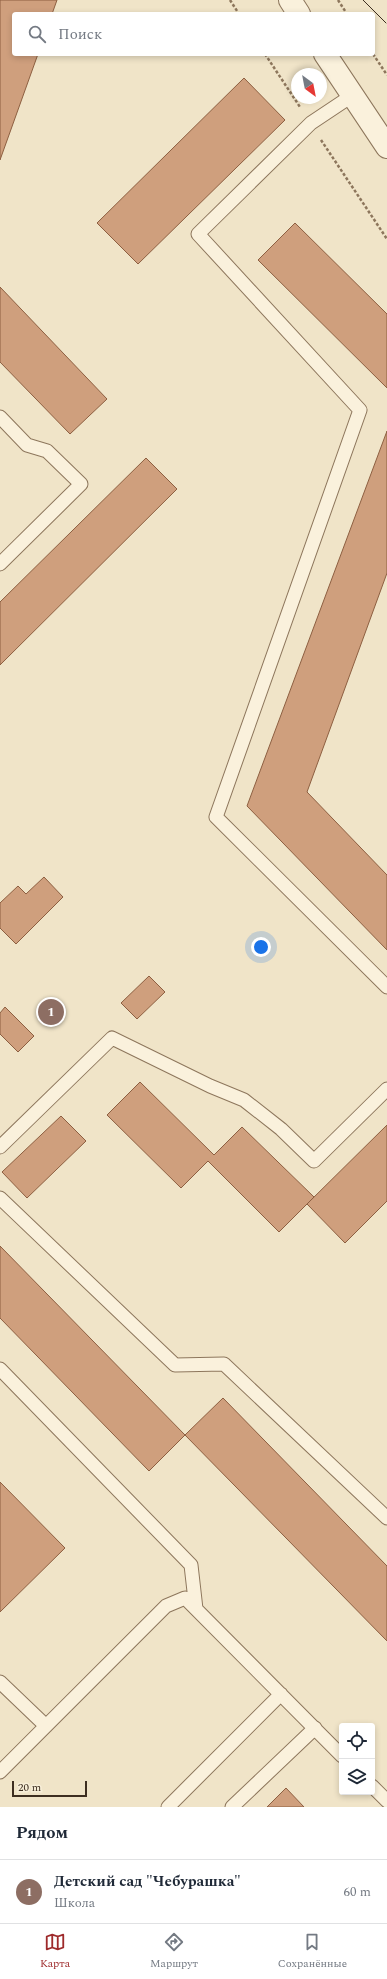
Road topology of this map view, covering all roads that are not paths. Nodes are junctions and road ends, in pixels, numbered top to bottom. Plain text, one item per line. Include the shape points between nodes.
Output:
1 (290, 0) edge
2 (298, 12) edge
3 (327, 56) edge
4 (353, 95) junction
5 (387, 147) edge
6 (0, 418) edge
7 (0, 564) edge
8 (387, 987) edge
9 (387, 1089) edge
10 (0, 1147) edge
11 (0, 1198) edge
12 (0, 1369) edge
13 (387, 1518) edge
14 (196, 1609) junction
15 (0, 1682) edge
16 (281, 1694) junction
17 (46, 1726) junction
18 (315, 1728) junction
19 (339, 1753) edge
20 (0, 1772) edge
21 (375, 1789) edge
22 (387, 1801) edge
23 (168, 1807) edge
24 (232, 1807) edge

1 - 2 street
3 - 4 street
4 - 5 street
4 - 8 lane via 310,123 198,234 360,410 216,817
6 - 7 lane via 27,445 47,451 81,484
9 - 10 lane via 314,1160 281,1129 244,1100 112,1038
11 - 13 lane via 175,1366 224,1364
12 - 14 lane via 192,1565
14 - 16 lane
14 - 17 lane via 185,1598 166,1606
15 - 17 lane
16 - 18 lane
16 - 23 lane
17 - 20 lane
18 - 19 lane
18 - 24 lane
21 - 22 lane

